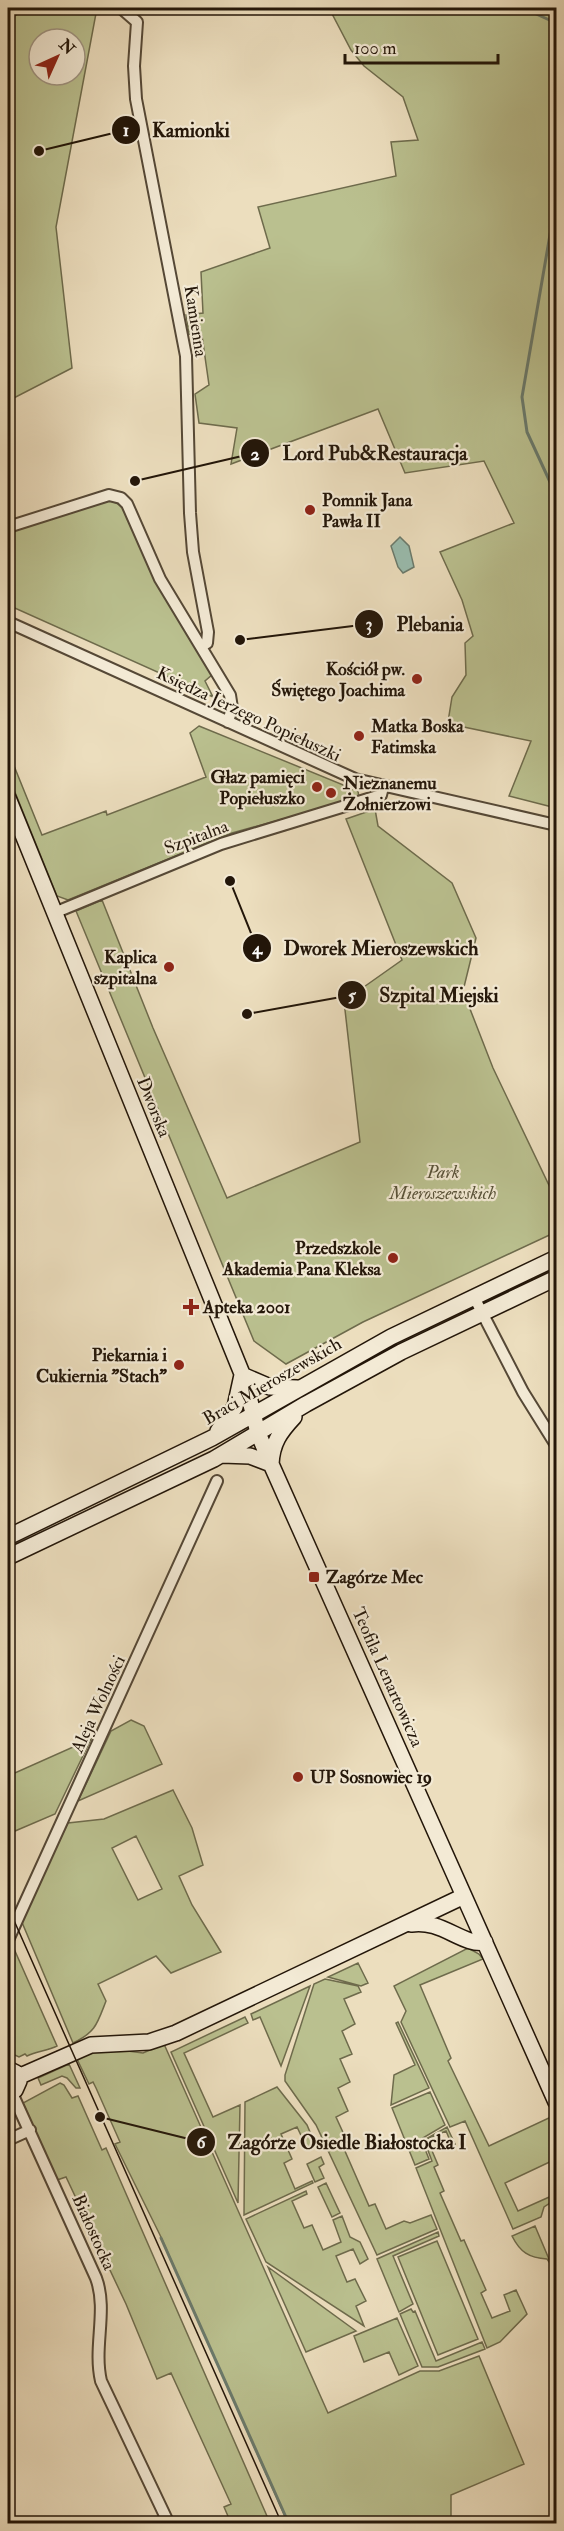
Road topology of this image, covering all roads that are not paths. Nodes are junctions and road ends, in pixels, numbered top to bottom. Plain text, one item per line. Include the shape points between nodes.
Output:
1 (121, 8) edge
2 (8, 527) edge
3 (8, 622) edge
4 (202, 646) junction
5 (228, 722) junction
6 (383, 787) junction
7 (8, 798) edge
8 (556, 825) edge
9 (54, 913) junction
10 (556, 1258) edge
11 (556, 1278) edge
12 (474, 1297) junction
13 (482, 1314) junction
14 (242, 1375) junction
15 (297, 1388) junction
16 (306, 1404) junction
17 (253, 1414) junction
18 (258, 1432) junction
19 (212, 1438) junction
20 (556, 1444) edge
21 (222, 1455) junction
22 (271, 1464) junction
23 (217, 1481) dead end
24 (8, 1537) edge
25 (8, 1557) edge
26 (464, 1896) junction
27 (401, 1926) junction
28 (8, 1940) edge
29 (485, 1942) junction
30 (13, 2073) edge
31 (10, 2093) edge
32 (556, 2102) edge
33 (30, 2130) junction
34 (8, 2140) edge
35 (169, 2523) edge

1 - 4 street, Kamienna via 137,22 137,107 186,356 193,552 208,632 207,643
2 - 4 street via 109,495 121,498 133,513 160,579
3 - 5 street, Księdza Jerzego Popiełuszki
4 - 5 street via 230,695
5 - 6 street, Księdza Jerzego Popiełuszki via 339,773
6 - 8 street, Księdza Jerzego Popiełuszki
6 - 9 street, Szpitalna via 381,795 221,844
7 - 9 street, Dworska
9 - 14 street, Dworska
10 - 12 street, Braci Mieroszewskich
11 - 13 street, Braci Mieroszewskich
12 - 13 street
12 - 15 street, Braci Mieroszewskich
13 - 16 street, Braci Mieroszewskich via 428,1338
13 - 20 street
14 - 15 street via 270,1386
14 - 17 street, Dworska
14 - 19 street via 235,1407
15 - 17 street, Braci Mieroszewskich
16 - 18 street, Braci Mieroszewskich
16 - 22 street via 279,1434
17 - 18 street, Dworska
17 - 19 street, Braci Mieroszewskich
18 - 21 street, Braci Mieroszewskich
18 - 22 street, Teofila Lenartowicza
19 - 24 street, Braci Mieroszewskich
21 - 22 street via 250,1456
21 - 25 street, Braci Mieroszewskich
22 - 26 street, Teofila Lenartowicza
23 - 28 street, Aleja Wolności
26 - 27 street
26 - 29 street, Teofila Lenartowicza
27 - 29 street via 430,1923
27 - 30 street via 176,2033 149,2042 91,2045
29 - 32 street, Teofila Lenartowicza
30 - 31 street via 18,2086
31 - 33 street, Białostocka
33 - 34 street
33 - 35 street, Białostocka via 100,2288 101,2381

